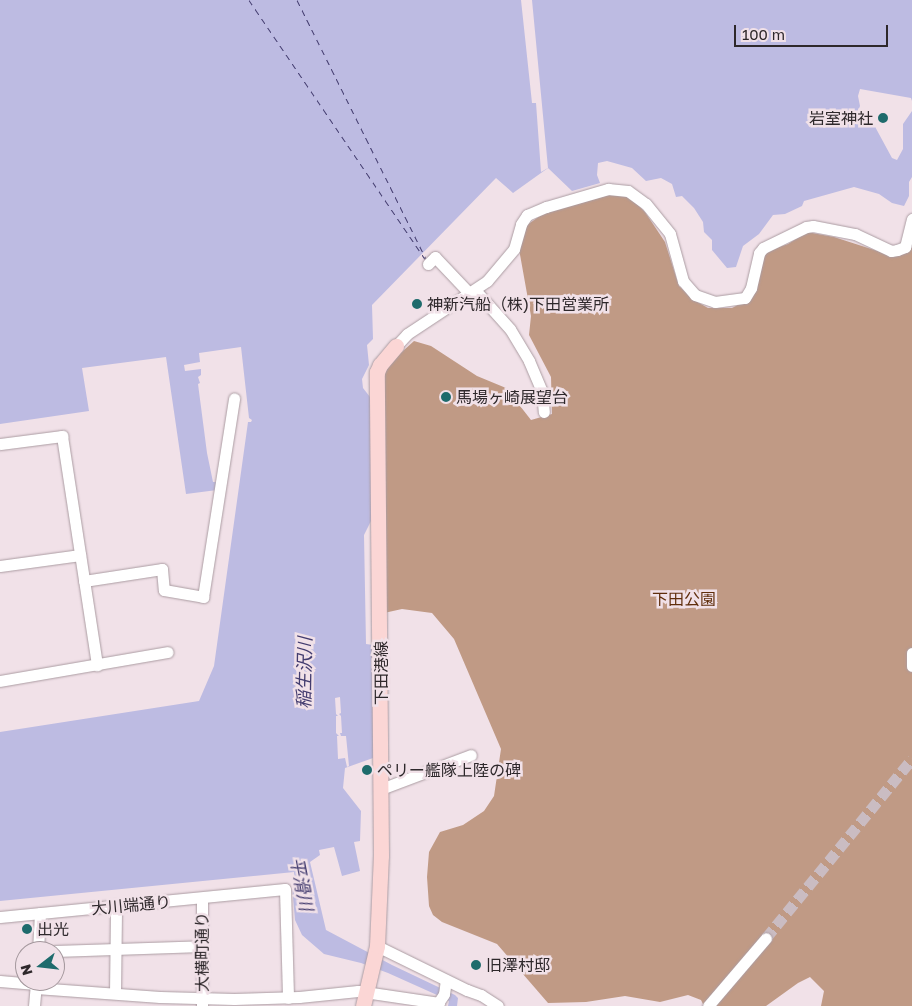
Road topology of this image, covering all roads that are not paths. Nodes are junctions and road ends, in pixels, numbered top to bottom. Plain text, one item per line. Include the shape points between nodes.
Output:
1 (912, 219) edge
2 (428, 264) dead end
3 (473, 292) junction
4 (396, 346) joint
5 (234, 398) dead end
6 (544, 412) dead end
7 (0, 444) edge
8 (80, 555) junction
9 (0, 566) edge
10 (84, 581) junction
11 (168, 652) dead end
12 (912, 653) edge
13 (98, 665) junction
14 (912, 666) edge
15 (0, 681) edge
16 (471, 755) dead end
17 (381, 789) junction
18 (202, 898) junction
19 (116, 906) junction
20 (40, 913) junction
21 (0, 917) edge
22 (766, 938) tunnel mouth
23 (39, 941) edge
24 (202, 946) junction
25 (116, 949) junction
26 (377, 949) junction
27 (65, 951) edge
28 (0, 981) edge
29 (15, 982) edge
30 (65, 987) edge
31 (35, 991) edge
32 (115, 993) junction
33 (442, 995) edge
34 (288, 998) junction
35 (365, 999) edge
36 (202, 1002) edge
37 (34, 1006) edge
38 (498, 1006) edge
39 (708, 1006) edge

1 - 3 street via 905,247 897,250 855,234 806,227 762,248 745,298 715,302 695,296 683,281 670,234 646,204 628,191 608,189 527,215 514,250
2 - 3 street via 435,257
3 - 4 street via 407,334
3 - 6 street via 510,329 542,391
4 - 17 main road, 下田港線 via 377,372
5 - 10 street via 203,597 164,590 162,569
7 - 8 street via 62,436
8 - 9 street
8 - 10 street
10 - 13 street
11 - 13 street
12 - 14 street
13 - 15 street
16 - 17 street via 398,786
17 - 26 main road, 下田港線
18 - 19 street, 大川端通り
18 - 24 street, 大横町通り
18 - 34 street, 大川端通り via 284,889
19 - 20 street, 大川端通り
19 - 25 street
20 - 21 street, 大川端通り
20 - 23 street
22 - 39 street
24 - 25 street
24 - 36 street, 大横町通り
25 - 27 street
25 - 32 street
26 - 33 street
26 - 35 main road, 下田港線
28 - 29 street
30 - 32 street
31 - 37 street
32 - 36 street
33 - 35 street
33 - 38 street via 486,997
34 - 35 street via 346,991
34 - 36 street

